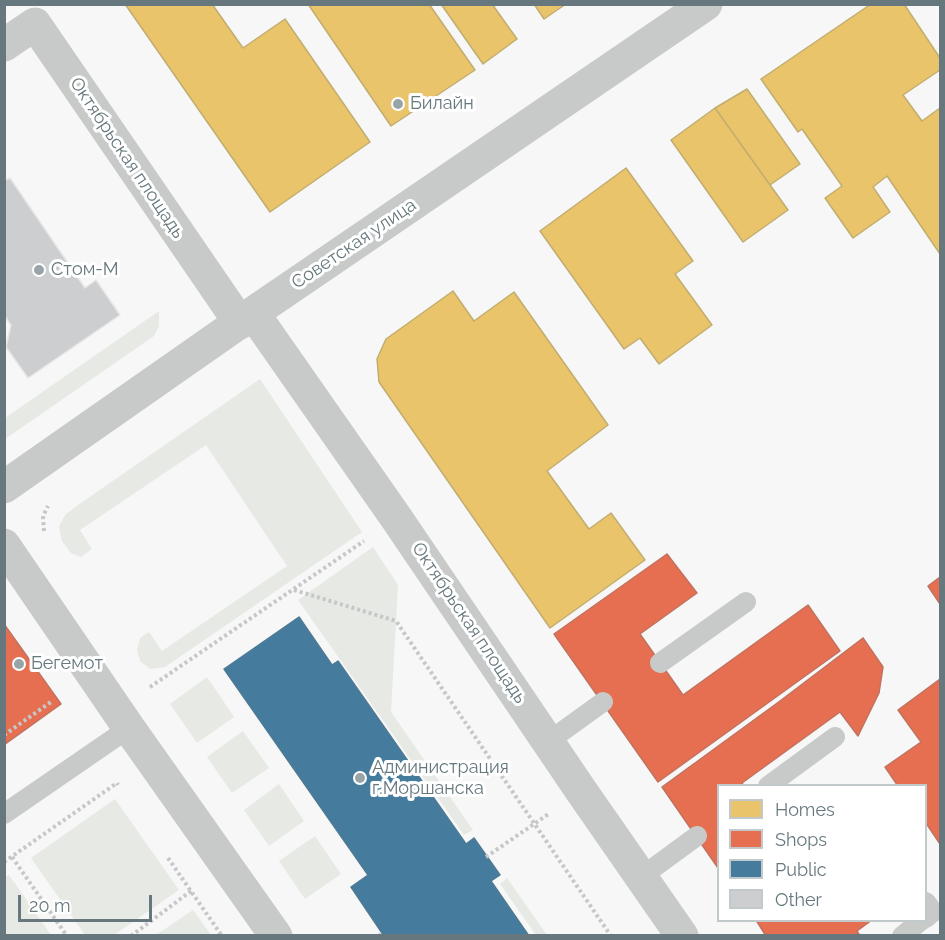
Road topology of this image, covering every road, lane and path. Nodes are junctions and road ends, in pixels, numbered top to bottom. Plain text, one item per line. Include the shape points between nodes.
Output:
1 (706, 4) edge
2 (4, 45) edge
3 (247, 318) junction
4 (4, 487) edge
5 (52, 498) dead end
6 (397, 519) junction
7 (44, 540) dead end
8 (4, 544) edge
9 (293, 590) junction
10 (746, 602) dead end
11 (660, 663) dead end
12 (144, 690) dead end
13 (51, 702) dead end
14 (603, 702) dead end
15 (129, 728) junction
16 (4, 735) edge
17 (835, 737) dead end
18 (549, 741) junction
19 (117, 783) dead end
20 (771, 784) edge
21 (582, 792) junction
22 (4, 814) edge
23 (535, 823) junction
24 (697, 836) dead end
25 (12, 857) junction
26 (486, 857) dead end
27 (4, 862) edge
28 (641, 877) junction
29 (191, 891) dead end
30 (927, 903) edge
31 (927, 917) edge
32 (920, 922) edge
33 (67, 936) edge
34 (131, 936) edge
35 (276, 936) edge
36 (611, 936) edge
37 (682, 936) edge
38 (902, 936) edge

1 - 3 street, Советская улица
2 - 3 street, Октябрьская площадь via 35,24
3 - 4 street, Советская улица
3 - 6 street, Октябрьская площадь
5 - 7 path via 43,516
6 - 9 path
6 - 18 street, Октябрьская площадь
8 - 15 street
9 - 12 path
9 - 23 path via 396,621
10 - 11 lane
13 - 16 path
14 - 18 lane
15 - 22 lane
15 - 35 street
17 - 20 lane
18 - 21 street, Октябрьская площадь
19 - 25 path
21 - 23 path
21 - 28 street, Октябрьская площадь
23 - 26 path
23 - 36 path
24 - 28 lane
25 - 27 path
25 - 33 path
28 - 37 street, Октябрьская площадь
29 - 34 path
30 - 31 lane via 933,912
32 - 38 lane

